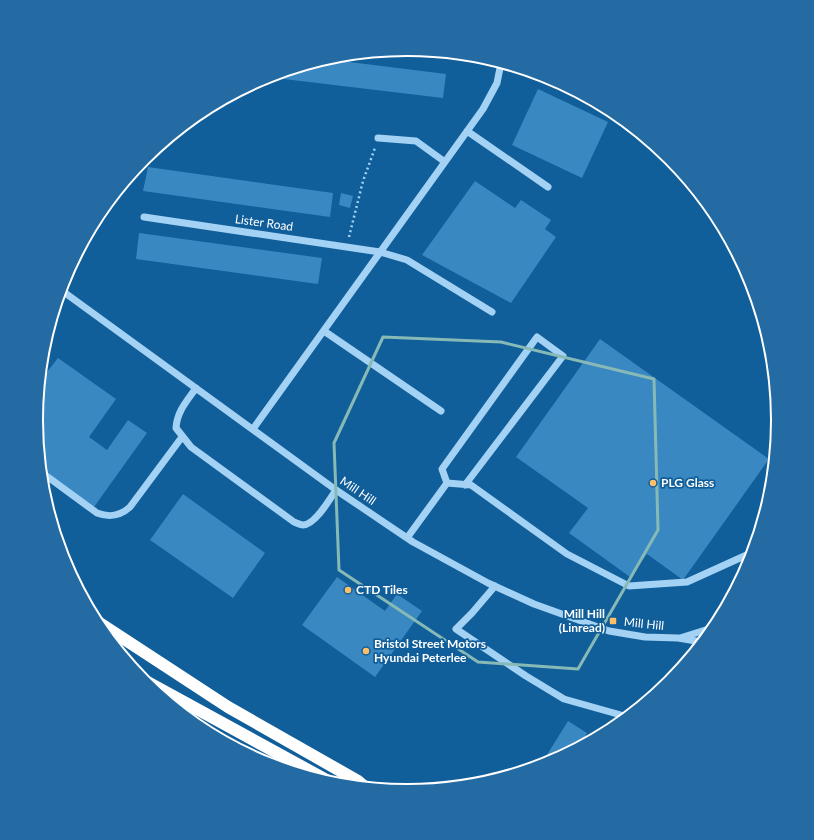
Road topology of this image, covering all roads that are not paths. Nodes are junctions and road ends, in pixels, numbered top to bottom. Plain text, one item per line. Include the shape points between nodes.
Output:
1 (500, 68) edge
2 (467, 131) junction
3 (378, 138) road end
4 (445, 162) junction
5 (548, 187) dead end
6 (144, 217) dead end
7 (380, 252) junction
8 (66, 294) edge
9 (492, 312) dead end
10 (324, 330) junction
11 (196, 388) junction
12 (441, 411) dead end
13 (253, 429) junction
14 (182, 437) junction
15 (48, 477) edge
16 (447, 483) junction
17 (465, 485) junction
18 (336, 490) junction
19 (407, 538) junction
20 (744, 556) edge
21 (494, 586) junction
22 (109, 629) edge
23 (704, 630) edge
24 (678, 638) junction
25 (697, 641) edge
26 (164, 691) edge
27 (621, 715) edge
28 (311, 771) edge
29 (358, 781) edge

1 - 2 street via 497,83
2 - 4 street
2 - 5 street
3 - 4 street via 416,141
4 - 7 street
6 - 7 street, Lister Road
7 - 9 street, Lister Road via 407,260
7 - 10 street
8 - 11 street, Mill Hill
10 - 12 street
10 - 13 street
11 - 13 street, Mill Hill
11 - 14 street via 178,416 176,428
13 - 18 street, Mill Hill
14 - 15 street via 130,507 118,515 111,517 97,513
14 - 18 street via 191,447 301,525 308,524 316,518
16 - 17 street
16 - 17 street via 442,469 537,337 563,356
16 - 19 street
17 - 20 street via 471,485 567,554 629,586 687,582
18 - 19 street, Mill Hill
19 - 21 street, Mill Hill
21 - 24 street, Mill Hill via 534,604 608,631 645,637
21 - 27 street via 456,629 564,699
22 - 29 highway via 228,707
23 - 24 street, Mill Hill
24 - 25 street, Mill Hill
26 - 28 highway

